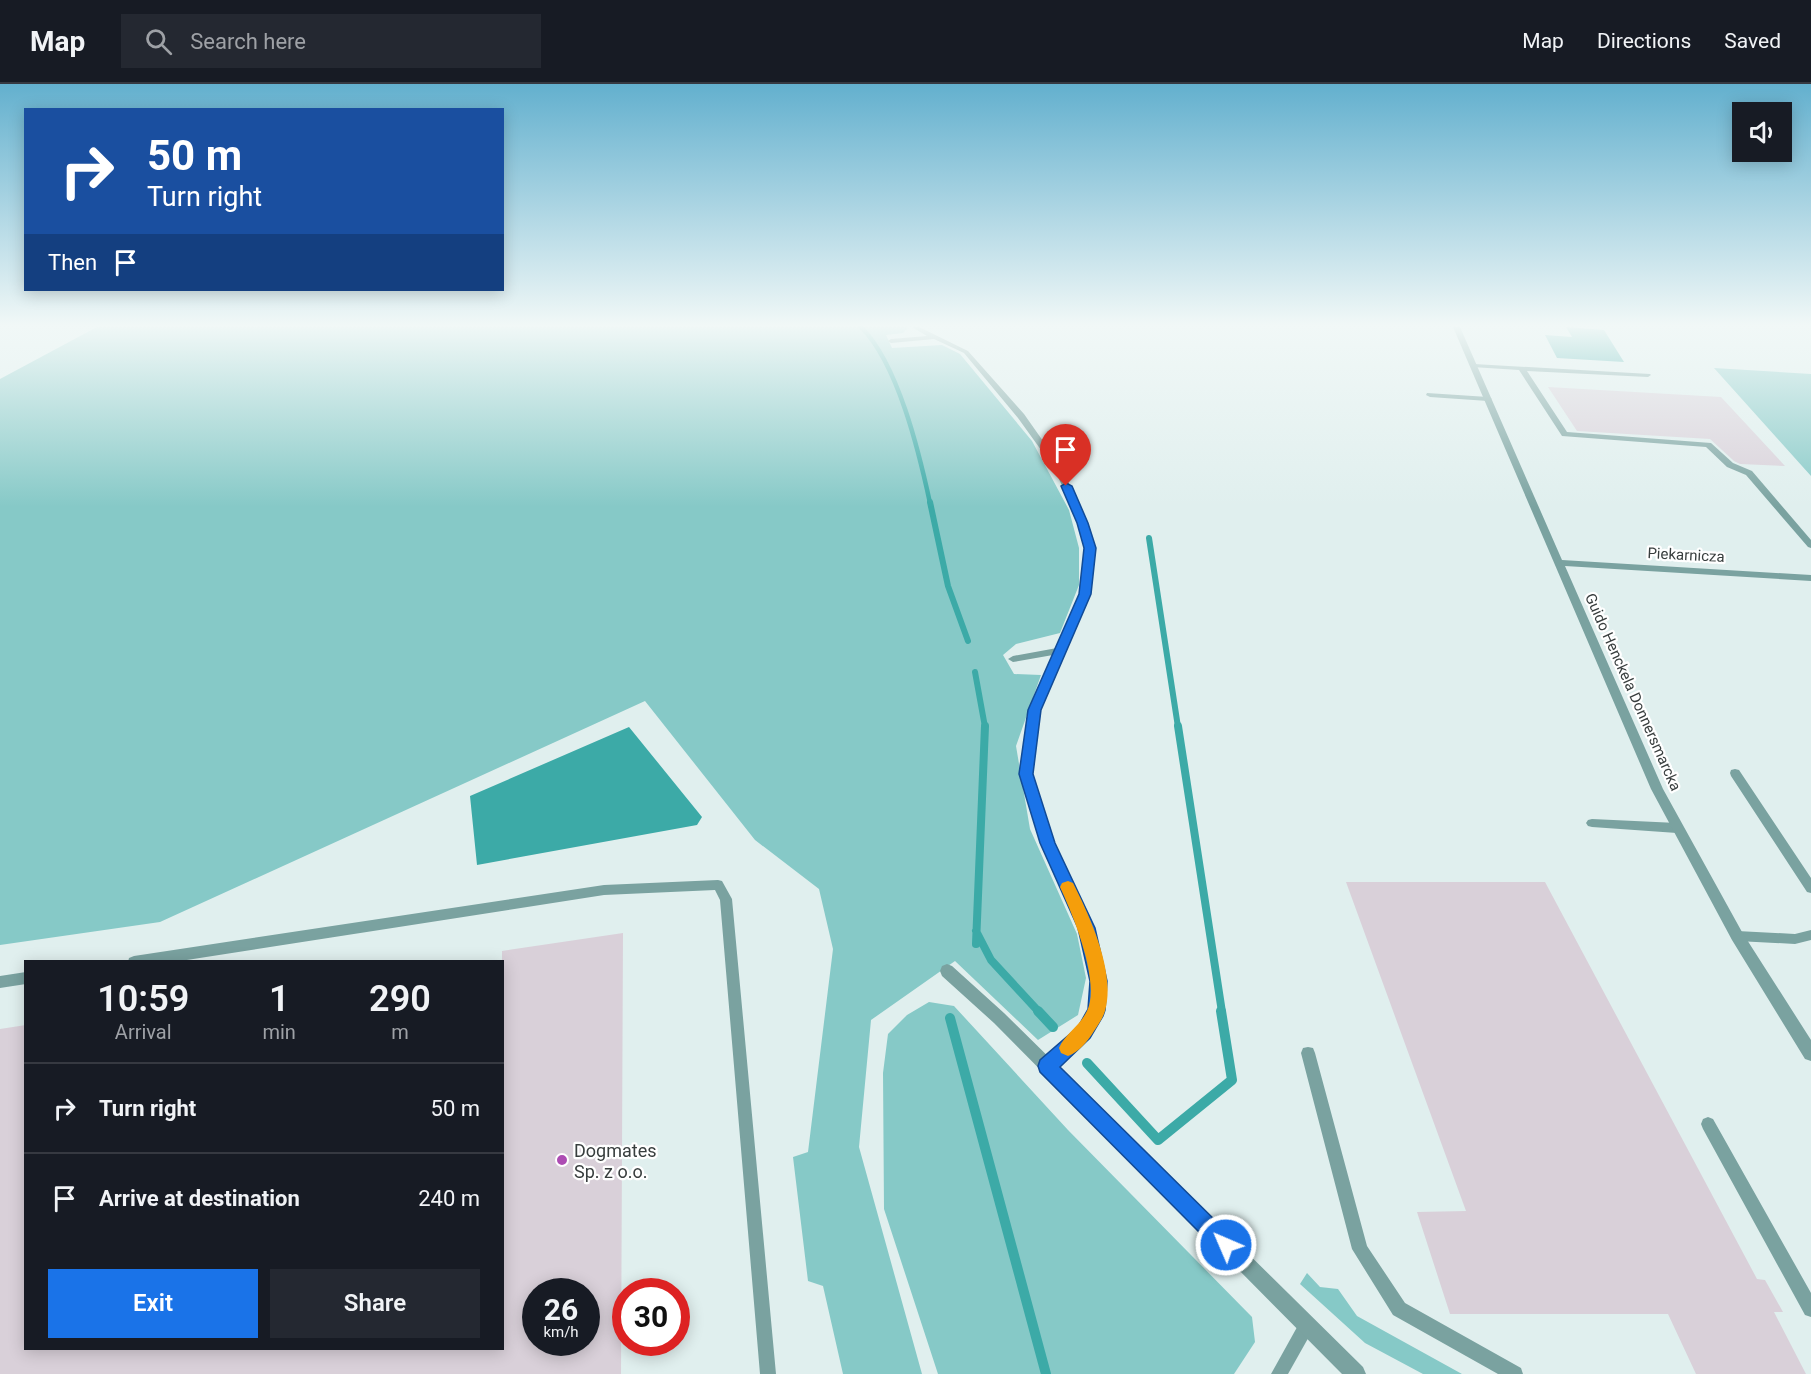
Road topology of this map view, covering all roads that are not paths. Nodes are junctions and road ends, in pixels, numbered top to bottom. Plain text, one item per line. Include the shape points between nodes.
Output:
1 (997, 387) edge
2 (1483, 387) edge
3 (1534, 387) edge
4 (1430, 394) dead end
5 (1488, 399) junction
6 (1811, 545) edge
7 (1559, 563) junction
8 (1811, 578) edge
9 (1061, 650) junction
10 (1013, 659) dead end
11 (1735, 773) dead end
12 (1592, 823) dead end
13 (1677, 828) junction
14 (1811, 888) edge
15 (1811, 935) edge
16 (1737, 936) junction
17 (147, 960) edge
18 (947, 971) dead end
19 (24, 978) edge
20 (0, 982) edge
21 (1308, 1053) dead end
22 (1811, 1054) edge
23 (1047, 1066) junction
24 (1708, 1124) dead end
25 (1811, 1309) edge
26 (1308, 1326) junction
27 (768, 1374) edge
28 (1279, 1374) edge
29 (1356, 1374) edge
30 (1515, 1374) edge

1 - 9 lane via 1058,468 1090,548 1085,594
2 - 5 street, Guido Henckela Donnersmarcka
3 - 6 lane via 1564,434 1708,445 1730,465 1749,473
4 - 5 lane
5 - 7 street, Guido Henckela Donnersmarcka
7 - 8 street, Piekarnicza
7 - 13 street, Guido Henckela Donnersmarcka
9 - 10 lane
9 - 23 lane via 1034,710 1026,774 1047,843 1087,928 1098,981 1097,1010 1084,1032
11 - 14 lane
12 - 13 lane
13 - 16 street, Guido Henckela Donnersmarcka
15 - 16 lane via 1796,939
16 - 22 street, Guido Henckela Donnersmarcka
17 - 27 lane via 604,890 718,885 726,899
18 - 23 street
19 - 20 lane
21 - 30 lane via 1360,1249 1399,1309
23 - 26 street
24 - 25 lane
26 - 28 lane
26 - 29 street

